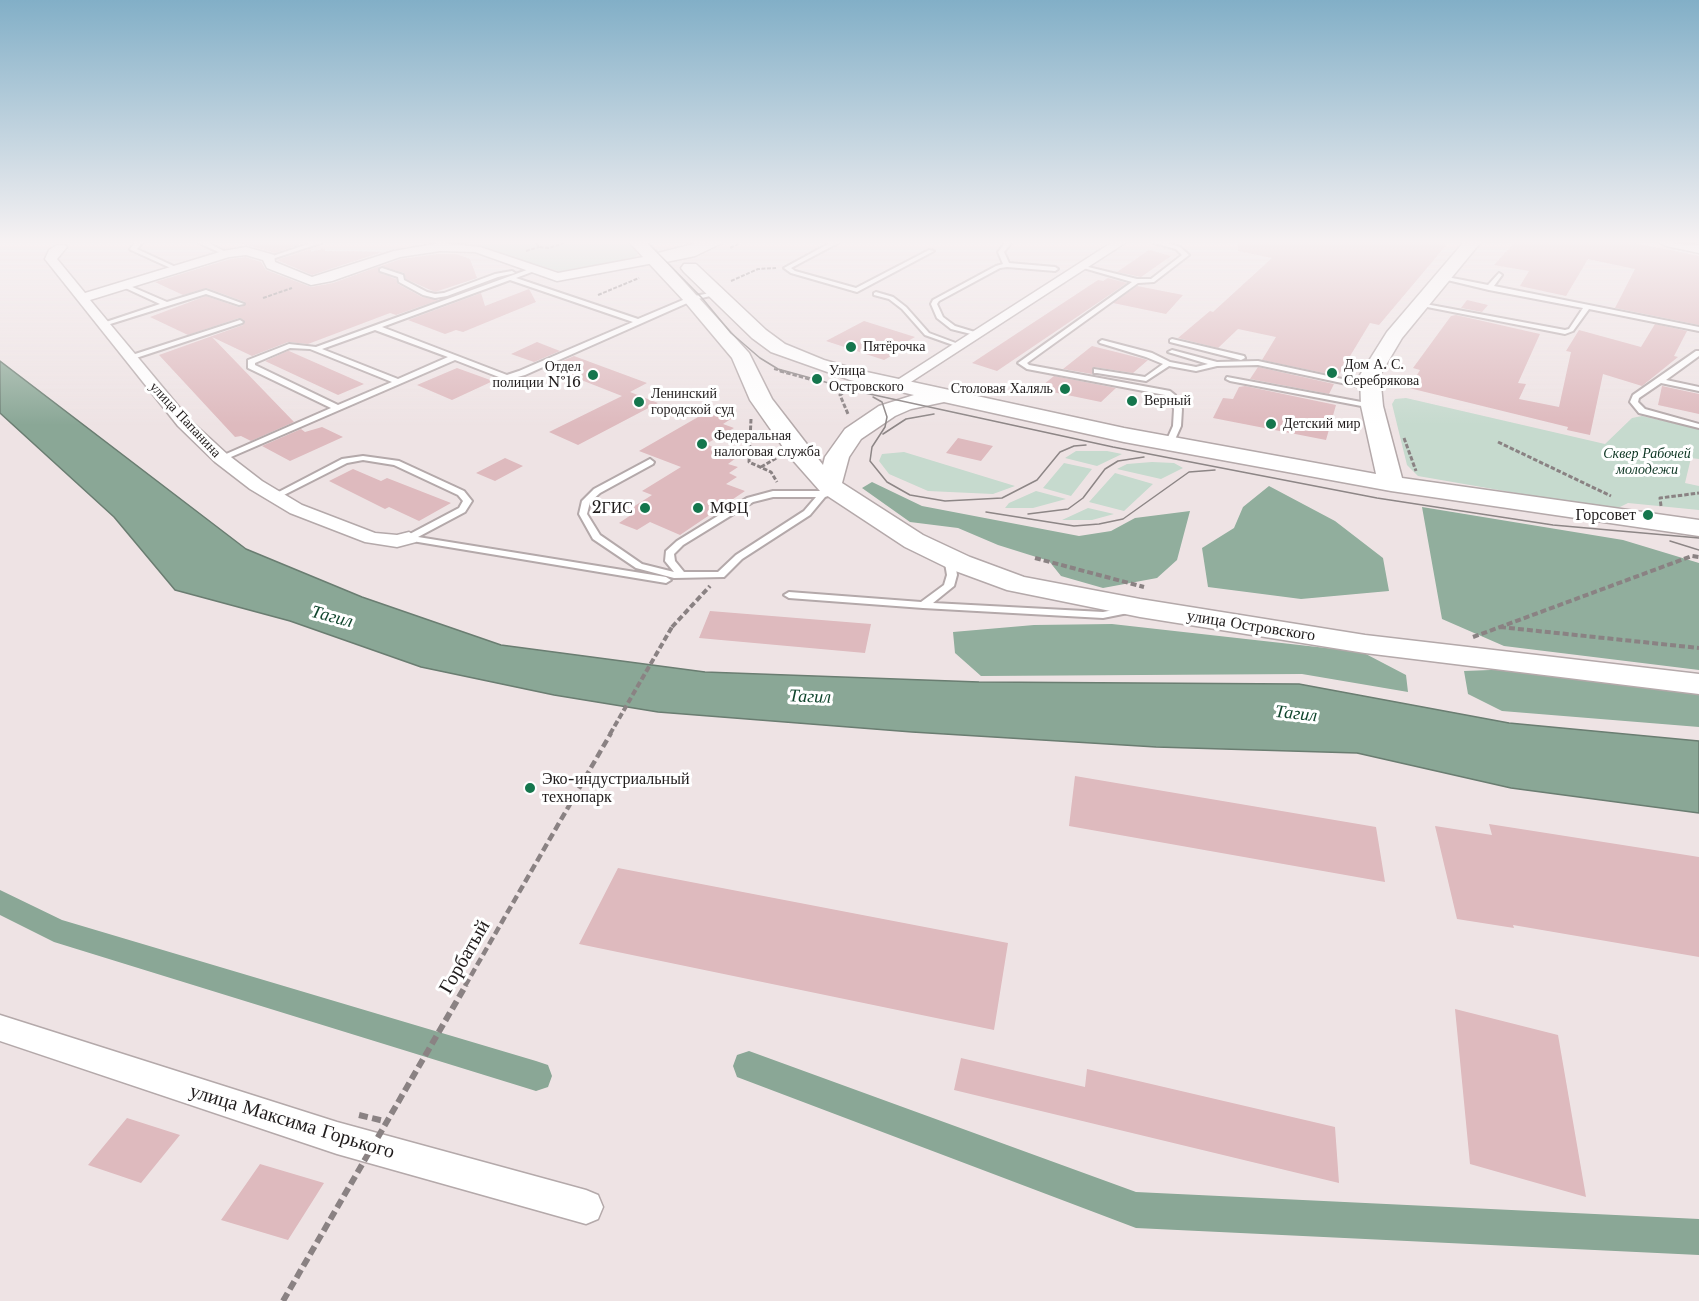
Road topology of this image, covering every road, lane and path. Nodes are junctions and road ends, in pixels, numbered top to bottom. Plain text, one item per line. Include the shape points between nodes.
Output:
1 (89, 304) edge
2 (165, 304) edge
3 (441, 304) edge
4 (586, 304) edge
5 (678, 304) edge
6 (697, 304) edge
7 (726, 304) edge
8 (898, 304) edge
9 (934, 304) edge
10 (1022, 304) edge
11 (1105, 304) edge
12 (1570, 304) edge
13 (1420, 305) joint
14 (1587, 307) junction
15 (637, 321) junction
16 (240, 322) dead end
17 (105, 324) junction
18 (377, 328) junction
19 (1699, 329) edge
20 (975, 333) junction
21 (1172, 340) dead end
22 (1102, 342) dead end
23 (958, 345) junction
24 (316, 349) junction
25 (1172, 352) dead end
26 (1699, 352) edge
27 (130, 357) junction
28 (453, 358) junction
29 (809, 361) junction
30 (1258, 363) junction
31 (1168, 364) junction
32 (1217, 364) junction
33 (774, 369) dead end
34 (1096, 371) dead end
35 (750, 376) junction
36 (1230, 379) dead end
37 (397, 381) junction
38 (1661, 381) junction
39 (826, 384) dead end
40 (895, 386) junction
41 (836, 387) dead end
42 (1699, 390) edge
43 (945, 397) junction
44 (1371, 397) junction
45 (336, 407) junction
46 (751, 417) dead end
47 (841, 422) dead end
48 (1699, 426) edge
49 (1401, 429) dead end
50 (1498, 442) dead end
51 (1169, 444) junction
52 (221, 458) junction
53 (650, 462) dead end
54 (1417, 473) dead end
55 (1391, 484) junction
56 (827, 490) junction
57 (798, 494) junction
58 (275, 496) junction
59 (1615, 498) dead end
60 (1692, 529) edge
61 (409, 538) junction
62 (941, 554) junction
63 (1699, 557) edge
64 (1035, 558) dead end
65 (686, 575) junction
66 (721, 575) junction
67 (789, 595) dead end
68 (1147, 598) junction
69 (923, 605) junction
70 (1499, 627) junction
71 (1468, 638) dead end
72 (1699, 648) edge
73 (1699, 684) edge
74 (0, 1028) edge
75 (351, 1113) dead end
76 (388, 1122) junction
77 (586, 1207) dead end
78 (283, 1301) edge

1 - 17 street, улица Папанина
2 - 17 lane
3 - 18 lane
4 - 15 lane
5 - 15 lane
6 - 35 main road, улица Островского via 742,357
7 - 29 main road, улица Островского via 778,348
8 - 23 lane via 927,334
9 - 20 lane via 940,318 953,328
10 - 20 street
11 - 51 lane via 1022,363 1167,393 1178,410 1177,426
12 - 14 lane
13 - 14 lane via 1565,332
13 - 44 main road via 1374,364
14 - 19 lane
15 - 28 lane via 514,376 499,376
16 - 27 lane
17 - 27 street, улица Папанина
18 - 24 lane
18 - 28 lane
20 - 23 street
21 - 30 lane
22 - 31 lane
23 - 40 street
24 - 37 lane
24 - 45 lane via 289,346 255,359 251,366
25 - 32 lane
26 - 38 lane
27 - 52 street, улица Папанина via 184,423
28 - 37 lane
29 - 35 main road via 765,363
29 - 40 main road, улица Островского
30 - 32 lane
30 - 44 lane
31 - 32 lane via 1203,369
31 - 34 lane via 1146,379
33 - 39 path
35 - 56 main road, улица Островского via 761,400
36 - 44 lane
37 - 45 lane
38 - 42 lane
38 - 48 lane via 1636,397 1637,406
40 - 43 main road, улица Островского
41 - 47 path via 846,390 840,395 848,414
43 - 51 main road, улица Островского
43 - 56 main road, улица Островского via 906,403 853,434 837,457
44 - 55 main road
45 - 52 lane
46 - 57 path via 748,462 771,472 778,484
49 - 54 path
50 - 59 path
51 - 55 main road, улица Островского
52 - 58 street, улица Папанина
53 - 65 lane via 597,491 586,501 583,514 596,537 639,566
55 - 60 main road, улица Островского
56 - 57 lane
56 - 62 main road, улица Островского
56 - 66 lane via 807,513 739,557
57 - 65 lane via 750,500 680,543 669,553 670,561
58 - 61 street, улица Папанина via 372,537 397,541
58 - 61 lane via 345,461 363,458 396,463 461,493 468,501 462,510
61 - 65 lane via 676,582
62 - 68 main road, улица Островского via 1017,584
62 - 69 lane via 950,562 949,586
63 - 70 path via 1692,556
64 - 68 path
65 - 66 lane
66 - 76 path, Горбатый, bridge via 672,627
67 - 69 lane
68 - 69 lane via 1103,615
68 - 73 main road, улица Островского via 1365,644
70 - 71 path
70 - 72 path
74 - 77 street, улица Максима Горького via 337,1138
75 - 76 path
76 - 78 path, Горбатый, bridge

